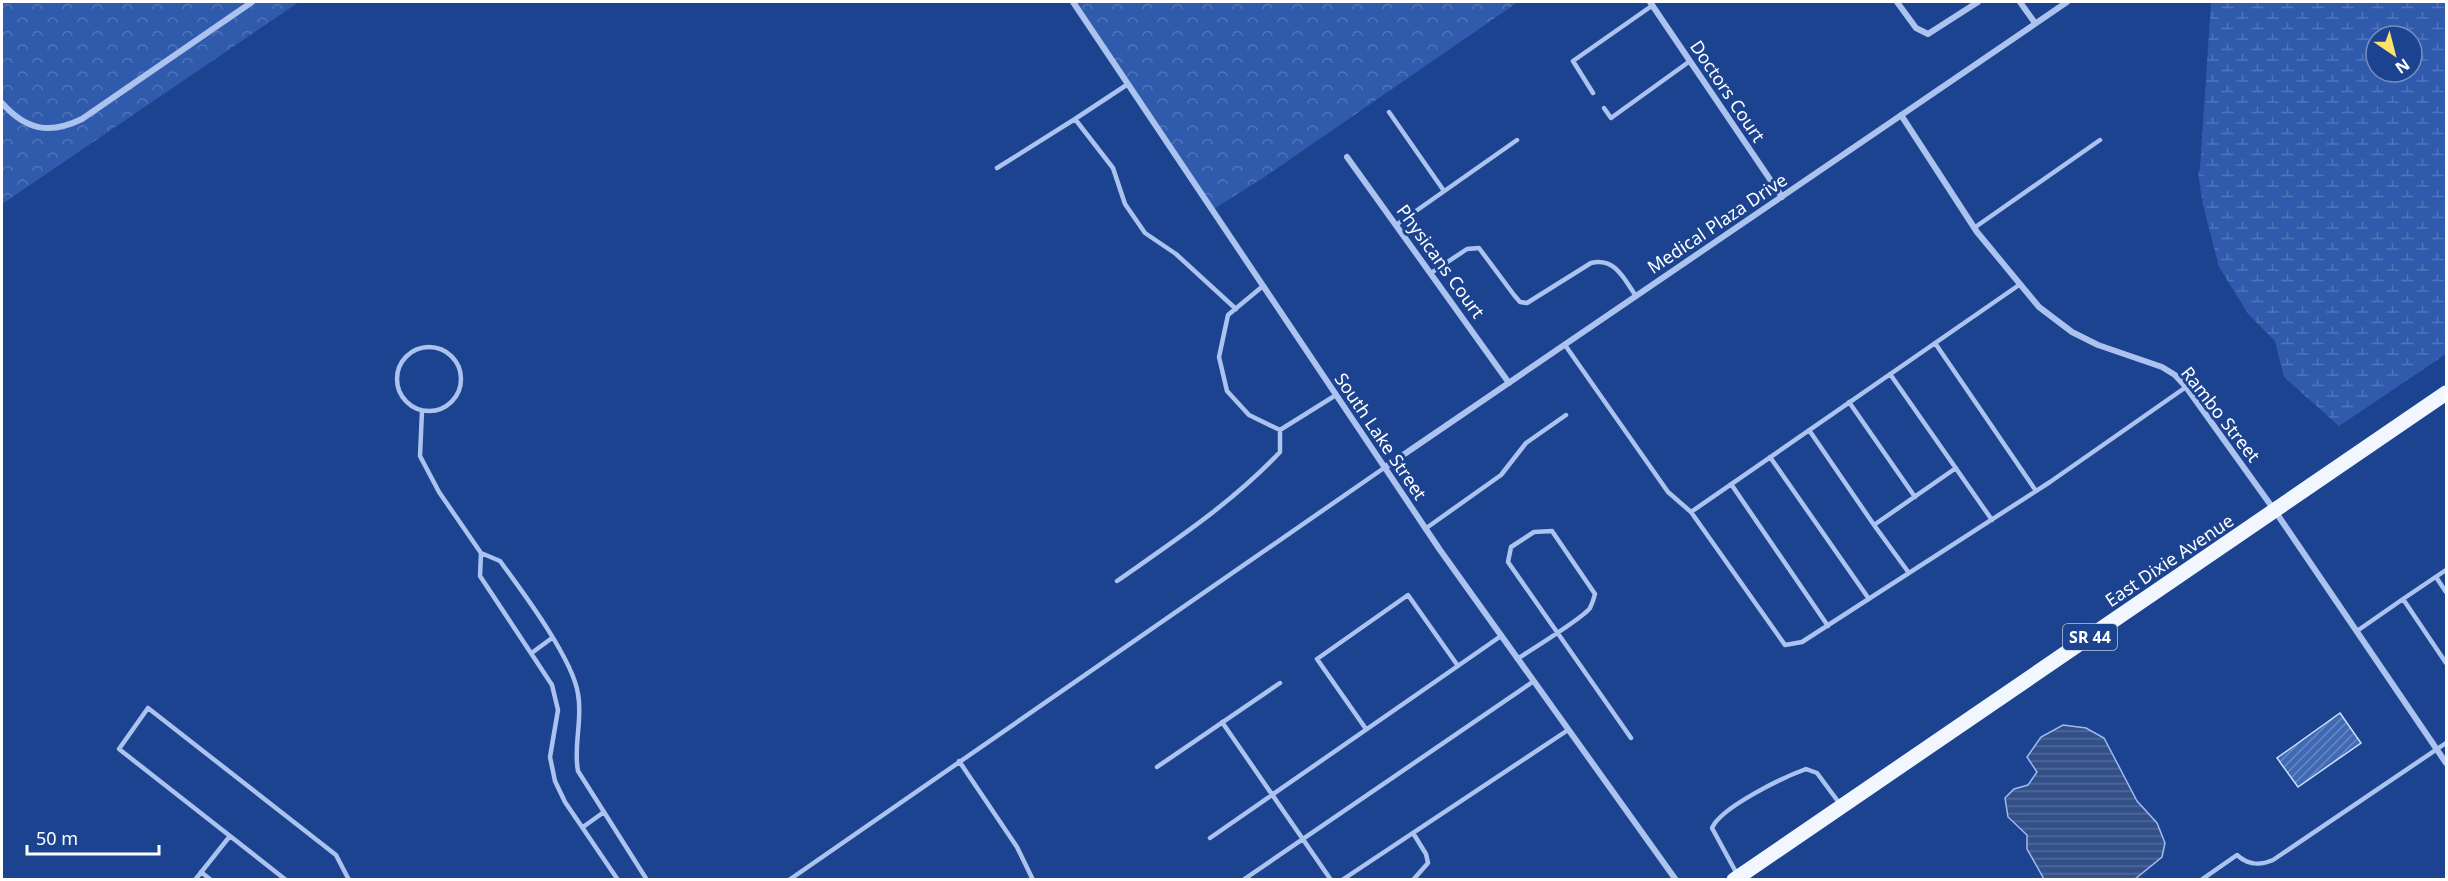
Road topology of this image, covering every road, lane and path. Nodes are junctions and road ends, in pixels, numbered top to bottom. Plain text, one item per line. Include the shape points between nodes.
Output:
1 (252, 2) edge
2 (1073, 2) edge
3 (1897, 2) edge
4 (1978, 2) edge
5 (2020, 2) edge
6 (2052, 2) edge
7 (2067, 2) edge
8 (1652, 4) edge
9 (2057, 8) junction
10 (2035, 23) junction
11 (1690, 61) junction
12 (1128, 84) junction
13 (1593, 93) dead end
14 (2, 103) edge
15 (1604, 108) dead end
16 (1389, 112) dead end
17 (1901, 115) junction
18 (1075, 118) junction
19 (1517, 140) dead end
20 (2100, 140) dead end
21 (1347, 157) dead end
22 (998, 168) dead end
23 (1444, 191) junction
24 (1782, 196) junction
25 (1396, 225) junction
26 (1974, 228) junction
27 (1431, 273) junction
28 (1263, 285) junction
29 (2019, 285) junction
30 (1636, 296) junction
31 (1236, 309) junction
32 (1935, 343) junction
33 (1565, 345) junction
34 (1890, 374) junction
35 (1509, 383) junction
36 (2186, 387) junction
37 (2446, 393) edge
38 (1336, 395) junction
39 (1849, 402) junction
40 (422, 411) junction
41 (1566, 415) dead end
42 (1280, 430) junction
43 (1809, 430) junction
44 (1770, 457) junction
45 (1384, 468) junction
46 (1956, 468) junction
47 (1731, 484) junction
48 (2036, 491) junction
49 (1915, 497) junction
50 (2275, 511) junction
51 (1691, 512) junction
52 (1992, 520) junction
53 (1874, 525) junction
54 (1425, 529) junction
55 (481, 553) junction
56 (2446, 570) edge
57 (1909, 573) junction
58 (2436, 577) junction
59 (1117, 581) dead end
60 (2446, 592) edge
61 (1869, 599) junction
62 (2403, 599) junction
63 (1828, 626) junction
64 (2357, 631) junction
65 (1556, 633) junction
66 (1501, 636) junction
67 (552, 638) junction
68 (533, 652) junction
69 (1517, 659) junction
70 (2446, 663) edge
71 (1458, 666) junction
72 (1534, 681) junction
73 (1280, 683) dead end
74 (1222, 722) junction
75 (1366, 729) junction
76 (1568, 730) junction
77 (1631, 738) dead end
78 (2446, 743) edge
79 (2437, 749) junction
80 (959, 760) junction
81 (2446, 763) edge
82 (1157, 767) dead end
83 (1273, 794) junction
84 (1841, 806) junction
85 (604, 812) junction
86 (583, 827) junction
87 (1413, 833) junction
88 (230, 836) junction
89 (1210, 838) dead end
90 (1303, 839) junction
91 (201, 872) junction
92 (1737, 878) edge
93 (195, 879) edge
94 (211, 879) edge
95 (286, 879) edge
96 (349, 879) edge
97 (618, 879) edge
98 (647, 879) edge
99 (789, 879) edge
100 (1033, 879) edge
101 (1243, 879) edge
102 (1331, 879) edge
103 (1342, 879) edge
104 (1413, 879) edge
105 (1676, 879) edge
106 (2201, 879) edge

1 - 14 street via 68,126 33,126
2 - 12 street, South Lake Street
3 - 4 street via 1916,28 1928,34
5 - 10 street
6 - 9 street
7 - 9 street, Medical Plaza Drive
8 - 11 street, Doctors Court
8 - 13 lane via 1573,61
9 - 10 street, Medical Plaza Drive
10 - 17 street, Medical Plaza Drive
11 - 15 lane via 1611,118
11 - 24 street, Doctors Court
12 - 18 lane
12 - 28 street, South Lake Street
16 - 23 lane
17 - 24 street, Medical Plaza Drive
17 - 26 street, Rambo Street
18 - 22 lane
18 - 31 lane via 1113,168 1125,204 1145,233 1176,254
19 - 23 lane
20 - 26 lane
21 - 25 street, Physicans Court
23 - 25 lane
24 - 30 street, Medical Plaza Drive
25 - 27 street, Physicans Court
26 - 29 street, Rambo Street
27 - 30 lane via 1474,246 1520,302 1527,303 1601,260 1615,267
27 - 35 street, Physicans Court
28 - 31 lane
28 - 38 street, South Lake Street
29 - 32 lane
29 - 36 street, Rambo Street via 2039,307 2072,332 2162,367
30 - 33 street, Medical Plaza Drive
31 - 42 lane via 1228,315 1219,357 1227,391 1249,415
32 - 34 lane
32 - 48 lane
33 - 35 street, Medical Plaza Drive
33 - 51 lane via 1668,492
34 - 39 lane
34 - 46 lane
35 - 45 street, Medical Plaza Drive
36 - 48 lane
36 - 50 street, Rambo Street
37 - 50 main road, East Dixie Avenue / SR 44
38 - 42 lane
38 - 45 street, South Lake Street
39 - 43 lane
39 - 49 lane
40 - 40 lane via 444,408 453,401 462,381 456,360 438,347 418,348 398,371 397,381 405,400
40 - 55 lane via 420,456 439,492
41 - 54 lane via 1526,443 1501,475
42 - 59 lane via 1280,452 1257,476 1200,523
43 - 44 lane
43 - 53 lane
44 - 47 lane
44 - 61 lane
45 - 54 street, South Lake Street
45 - 80 lane
46 - 49 lane
46 - 52 lane
47 - 51 lane
47 - 63 lane
48 - 52 lane
49 - 53 lane
50 - 64 street, Rambo Street
50 - 84 main road, East Dixie Avenue / SR 44
51 - 63 lane via 1785,645 1802,642
52 - 57 lane
53 - 57 lane
54 - 66 street, South Lake Street
55 - 67 lane via 500,561
55 - 68 lane via 480,576
56 - 58 lane
57 - 61 lane
58 - 60 lane
58 - 62 lane
61 - 63 lane
62 - 64 lane
62 - 70 lane
64 - 79 street, Rambo Street
65 - 65 lane via 1589,609 1595,594 1552,531 1534,532 1510,547 1508,562
65 - 69 lane
65 - 77 lane
66 - 69 street, South Lake Street
66 - 71 lane
67 - 68 lane
67 - 85 lane via 574,673 579,696 574,752 578,771
68 - 86 lane via 552,685 558,710 550,757 555,781
69 - 72 street, South Lake Street
71 - 75 lane
71 - 75 lane via 1408,596 1317,658
72 - 76 street, South Lake Street
72 - 90 lane
73 - 74 lane
74 - 82 lane
74 - 83 lane
75 - 83 lane
76 - 87 lane
76 - 105 street, South Lake Street
78 - 79 lane
79 - 81 street, Rambo Street
79 - 106 lane via 2272,861 2256,864 2237,855
80 - 99 lane
80 - 100 lane via 1017,847
83 - 89 lane
83 - 90 lane
84 - 92 main road, East Dixie Avenue / SR 44
84 - 92 lane via 1817,773 1806,769 1715,820 1712,828
85 - 86 lane
85 - 98 lane
86 - 97 lane
87 - 103 lane
87 - 104 lane via 1428,863
88 - 91 lane
88 - 95 lane
88 - 96 lane via 119,749 148,708 336,855
90 - 101 lane
90 - 102 lane
91 - 93 lane
91 - 94 lane

